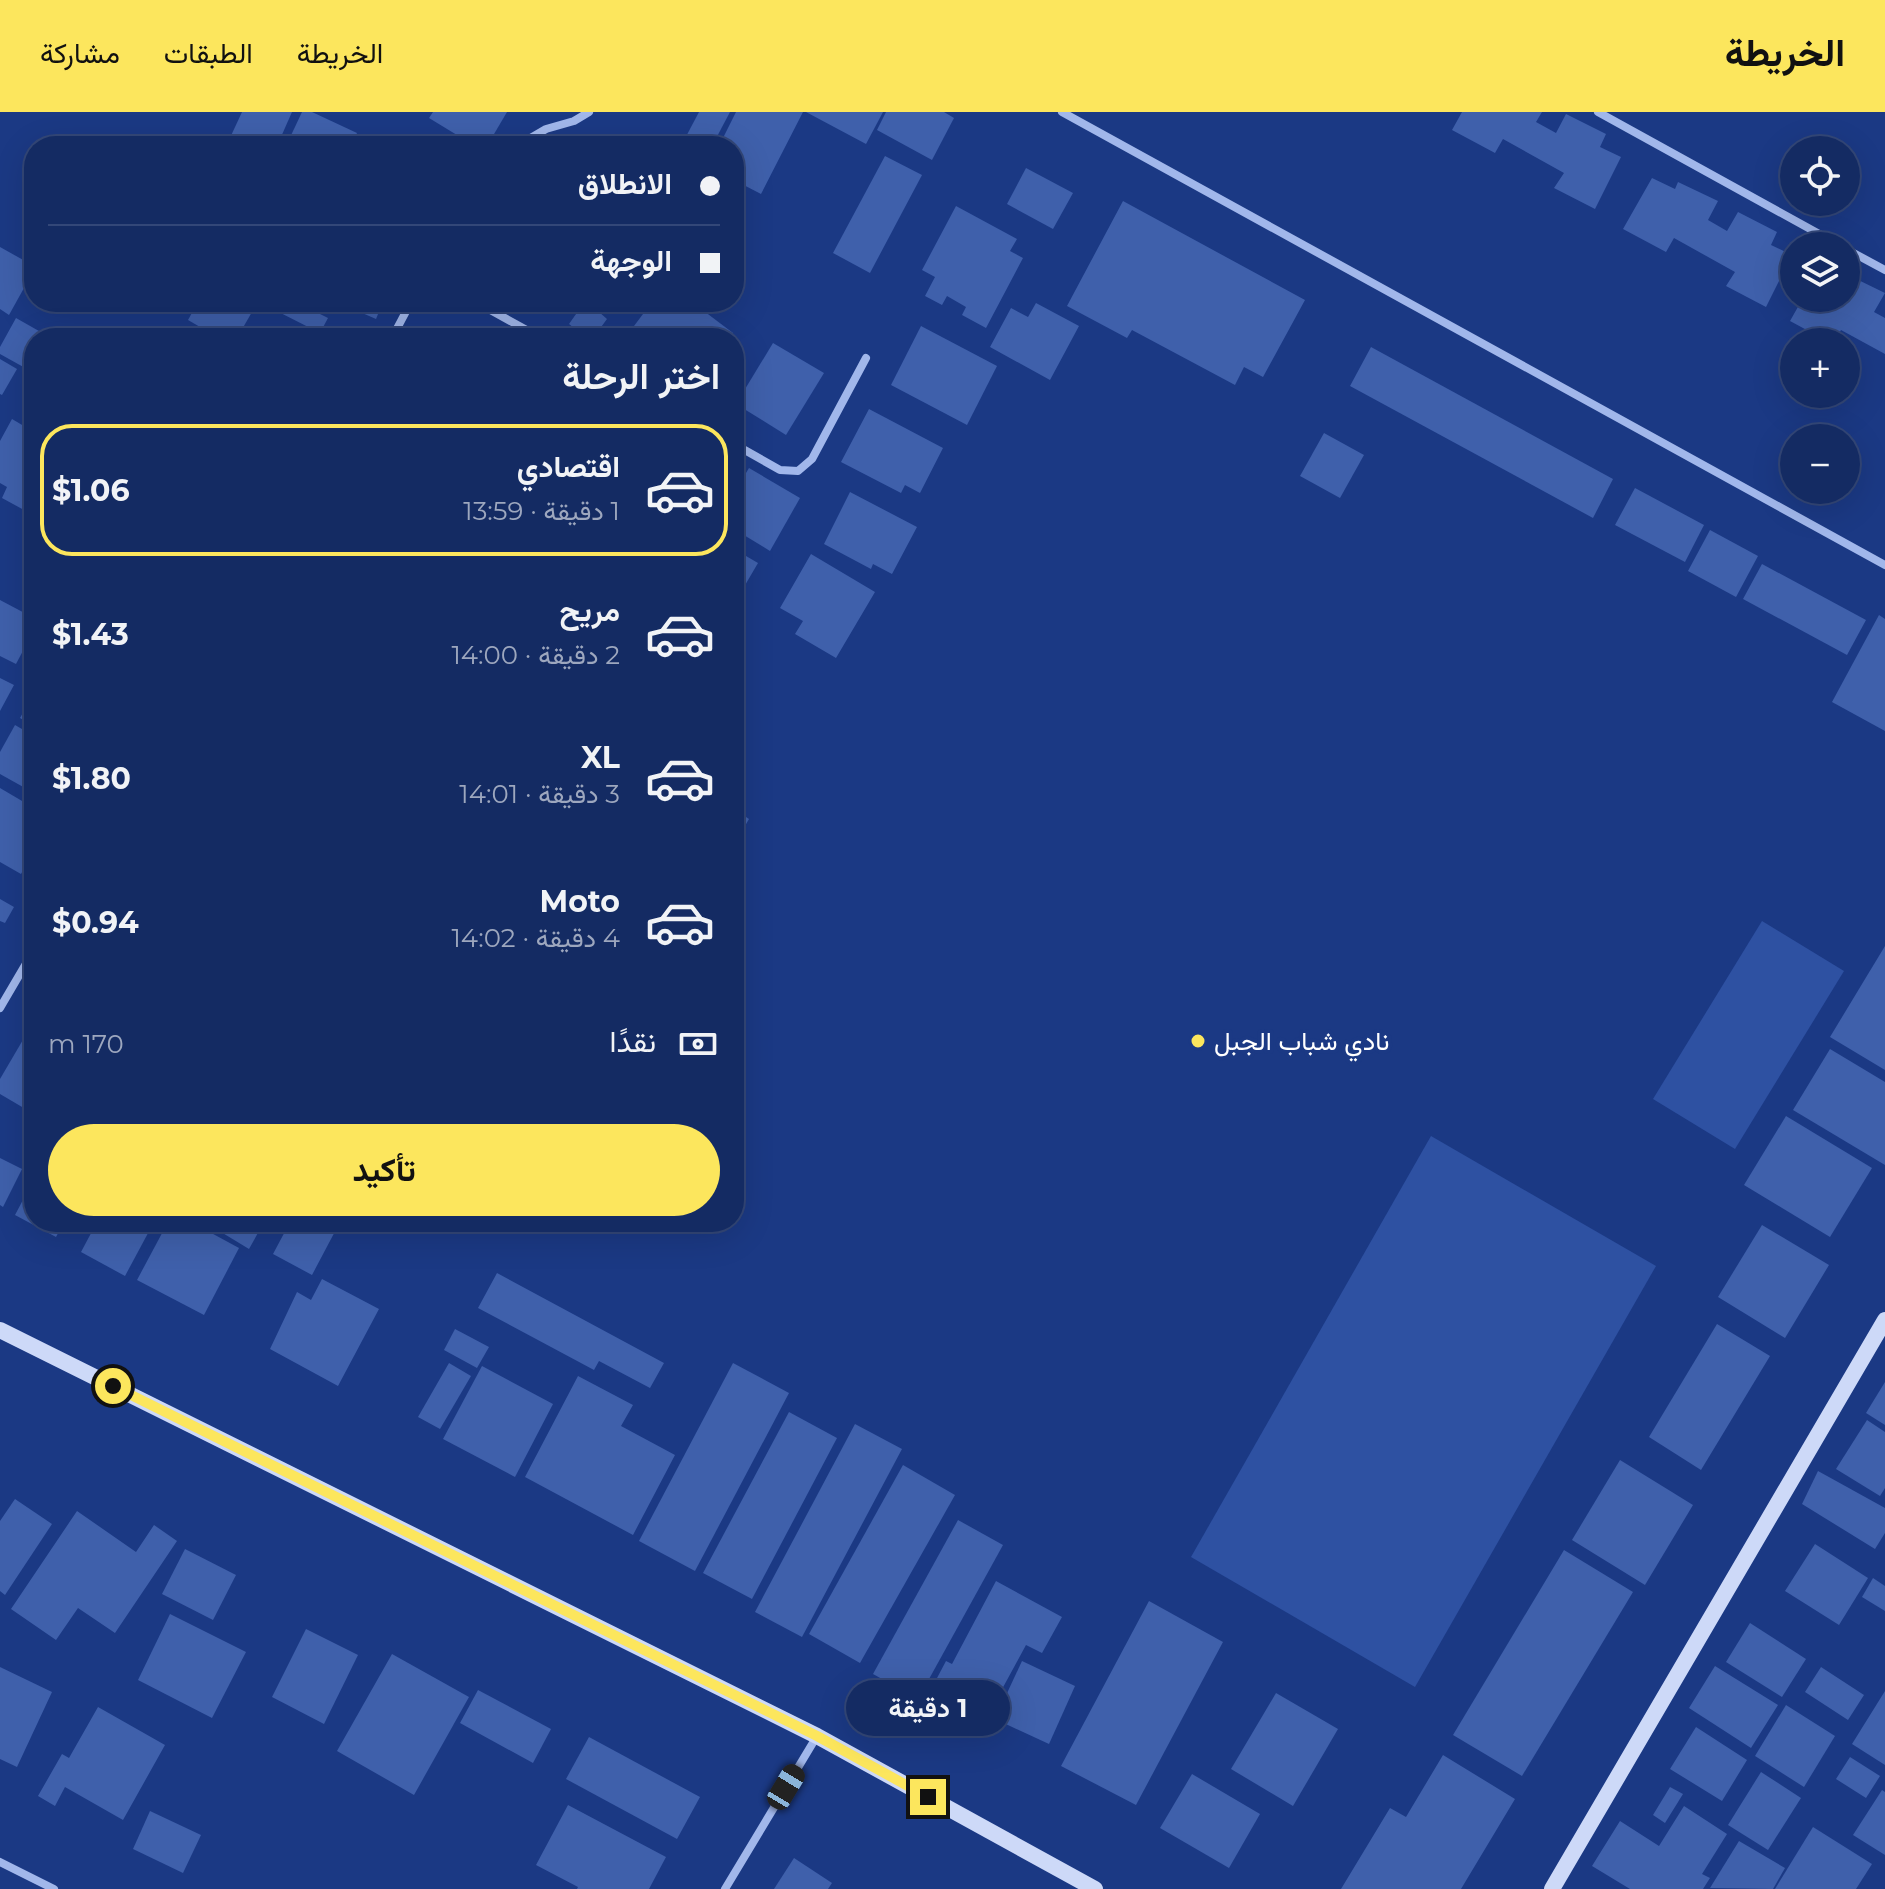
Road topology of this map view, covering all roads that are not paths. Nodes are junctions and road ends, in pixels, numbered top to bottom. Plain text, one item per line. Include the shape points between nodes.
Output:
1 (589, 112) edge
2 (1062, 112) edge
3 (1598, 112) edge
4 (534, 136) edge
5 (1816, 232) edge
6 (1860, 257) edge
7 (1885, 270) edge
8 (494, 312) edge
9 (523, 328) edge
10 (866, 358) dead end
11 (744, 450) edge
12 (1885, 565) edge
13 (24, 967) edge
14 (0, 1008) edge
15 (1885, 1320) edge
16 (0, 1330) edge
17 (817, 1736) junction
18 (0, 1862) edge
19 (54, 1889) edge
20 (725, 1889) edge
21 (1095, 1889) edge
22 (1552, 1889) edge

1 - 4 street
2 - 12 street
3 - 5 street
6 - 7 street
8 - 9 street
10 - 11 street via 812,459 798,471 780,470
13 - 14 street
15 - 22 street
16 - 17 street
17 - 20 street
17 - 21 street
18 - 19 street

